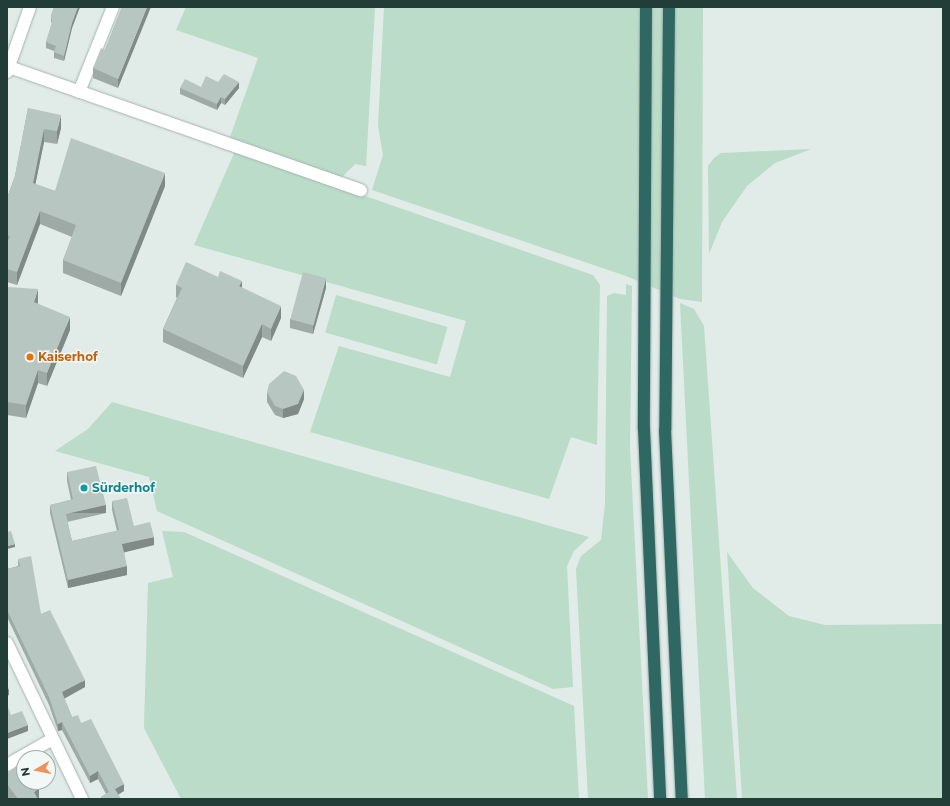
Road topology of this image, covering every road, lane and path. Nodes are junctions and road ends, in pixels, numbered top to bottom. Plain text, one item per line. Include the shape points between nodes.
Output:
1 (30, 7) edge
2 (113, 7) edge
3 (646, 7) edge
4 (669, 7) edge
5 (8, 70) edge
6 (79, 92) junction
7 (361, 190) dead end
8 (7, 643) edge
9 (51, 740) junction
10 (7, 765) edge
11 (82, 799) edge
12 (660, 799) edge
13 (682, 799) edge

1 - 5 street
2 - 6 street
3 - 12 highway via 643,322 647,539
4 - 13 highway via 664,247 668,540
5 - 6 street
6 - 7 street
8 - 9 street
9 - 10 street
9 - 11 street

